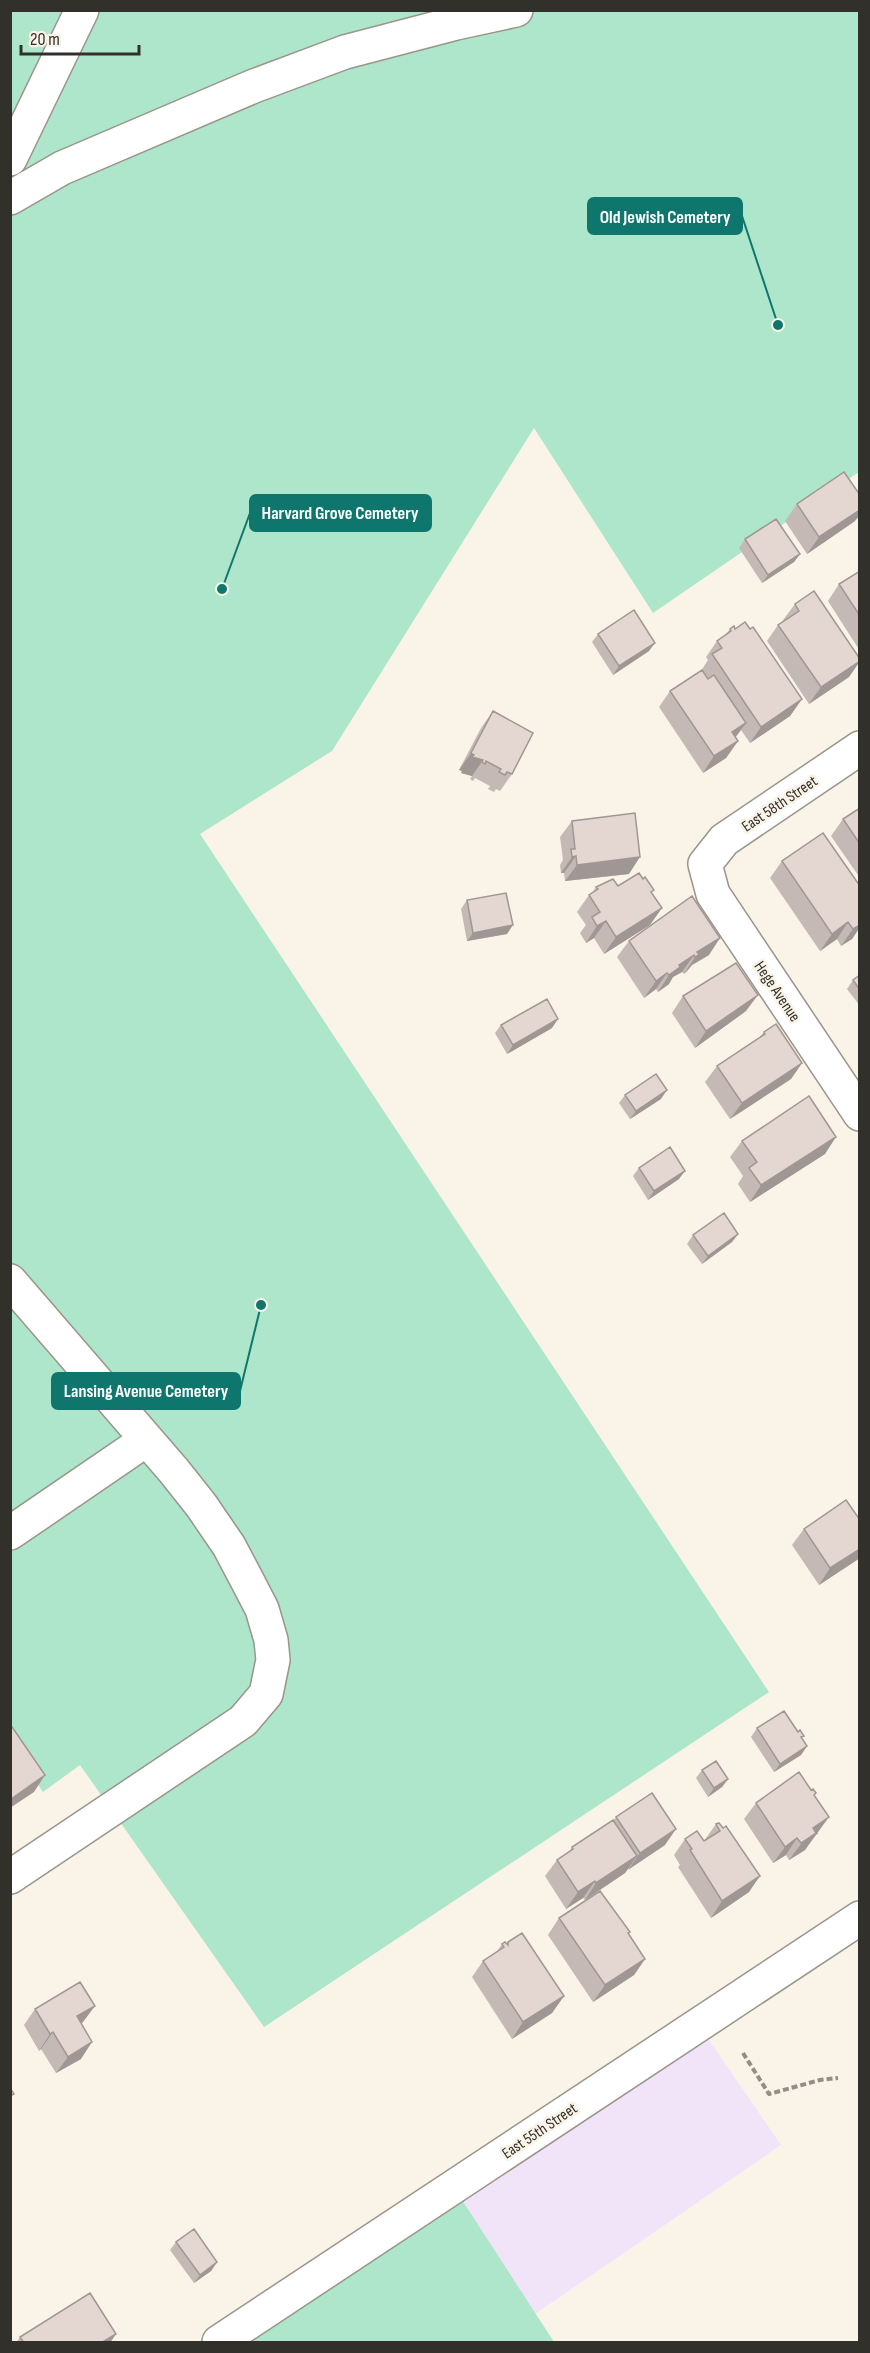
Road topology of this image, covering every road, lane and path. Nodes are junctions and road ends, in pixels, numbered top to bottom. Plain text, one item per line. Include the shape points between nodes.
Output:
1 (82, 10) edge
2 (516, 10) edge
3 (10, 159) edge
4 (10, 198) edge
5 (860, 748) edge
6 (705, 864) joint
7 (860, 1114) edge
8 (10, 1281) edge
9 (146, 1440) junction
10 (10, 1533) edge
11 (10, 1877) edge
12 (860, 1917) edge
13 (743, 2053) dead end
14 (838, 2078) dead end
15 (219, 2343) edge

1 - 3 street
2 - 4 street via 345,52 254,86 62,168
5 - 6 street, East 58th Street via 724,840
6 - 7 street, Hege Avenue via 713,894
8 - 9 street
9 - 10 street
9 - 11 street via 201,1505 229,1546 262,1609 272,1640 273,1660 266,1694 243,1721
12 - 15 street, East 55th Street
13 - 14 path via 769,2094

